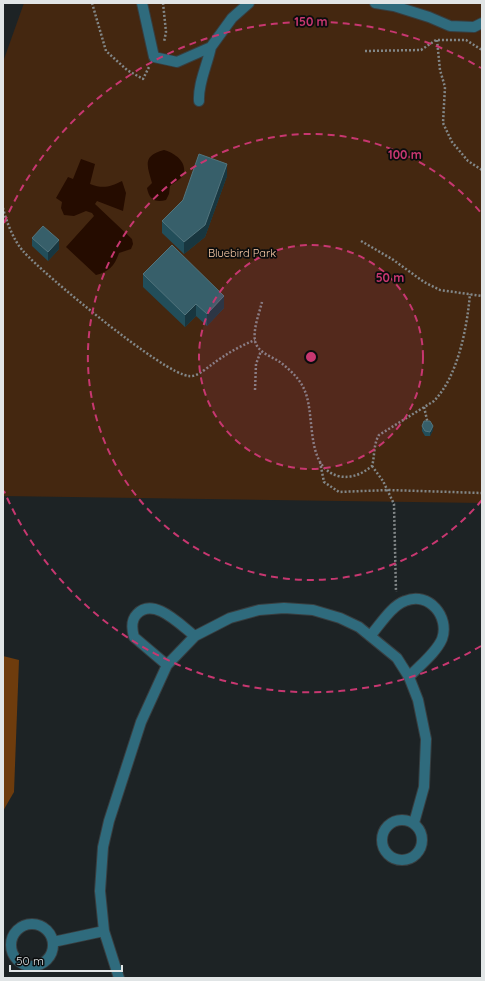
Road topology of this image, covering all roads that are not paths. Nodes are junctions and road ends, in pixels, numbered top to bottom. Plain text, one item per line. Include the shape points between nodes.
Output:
1 (142, 3) edge
2 (249, 3) edge
3 (375, 3) edge
4 (482, 23) edge
5 (211, 47) junction
6 (199, 101) dead end
7 (195, 636) junction
8 (370, 636) junction
9 (167, 665) junction
10 (409, 677) junction
11 (414, 823) junction
12 (104, 931) junction
13 (53, 942) junction
14 (119, 978) edge

1 - 5 street via 154,57 177,62
2 - 5 street via 232,18
3 - 4 street via 415,12 450,26 474,27
5 - 6 street via 198,89
7 - 8 street via 230,618 259,610 284,608 313,610 340,618 359,626
7 - 9 street
7 - 9 street via 158,609 146,608 138,613 133,625 134,638
8 - 10 street via 397,658
8 - 10 street via 395,607 404,601 423,600 432,604 444,622 444,632 441,641
9 - 12 street via 141,722 109,821 103,847 100,891
10 - 11 street via 426,739 424,787
11 - 11 street via 402,819 385,828 381,840 391,857 397,860 411,858 420,848 421,835
12 - 13 street
12 - 14 street
13 - 13 street via 46,930 33,924 14,932 10,946 20,964 33,967 40,965 50,956

